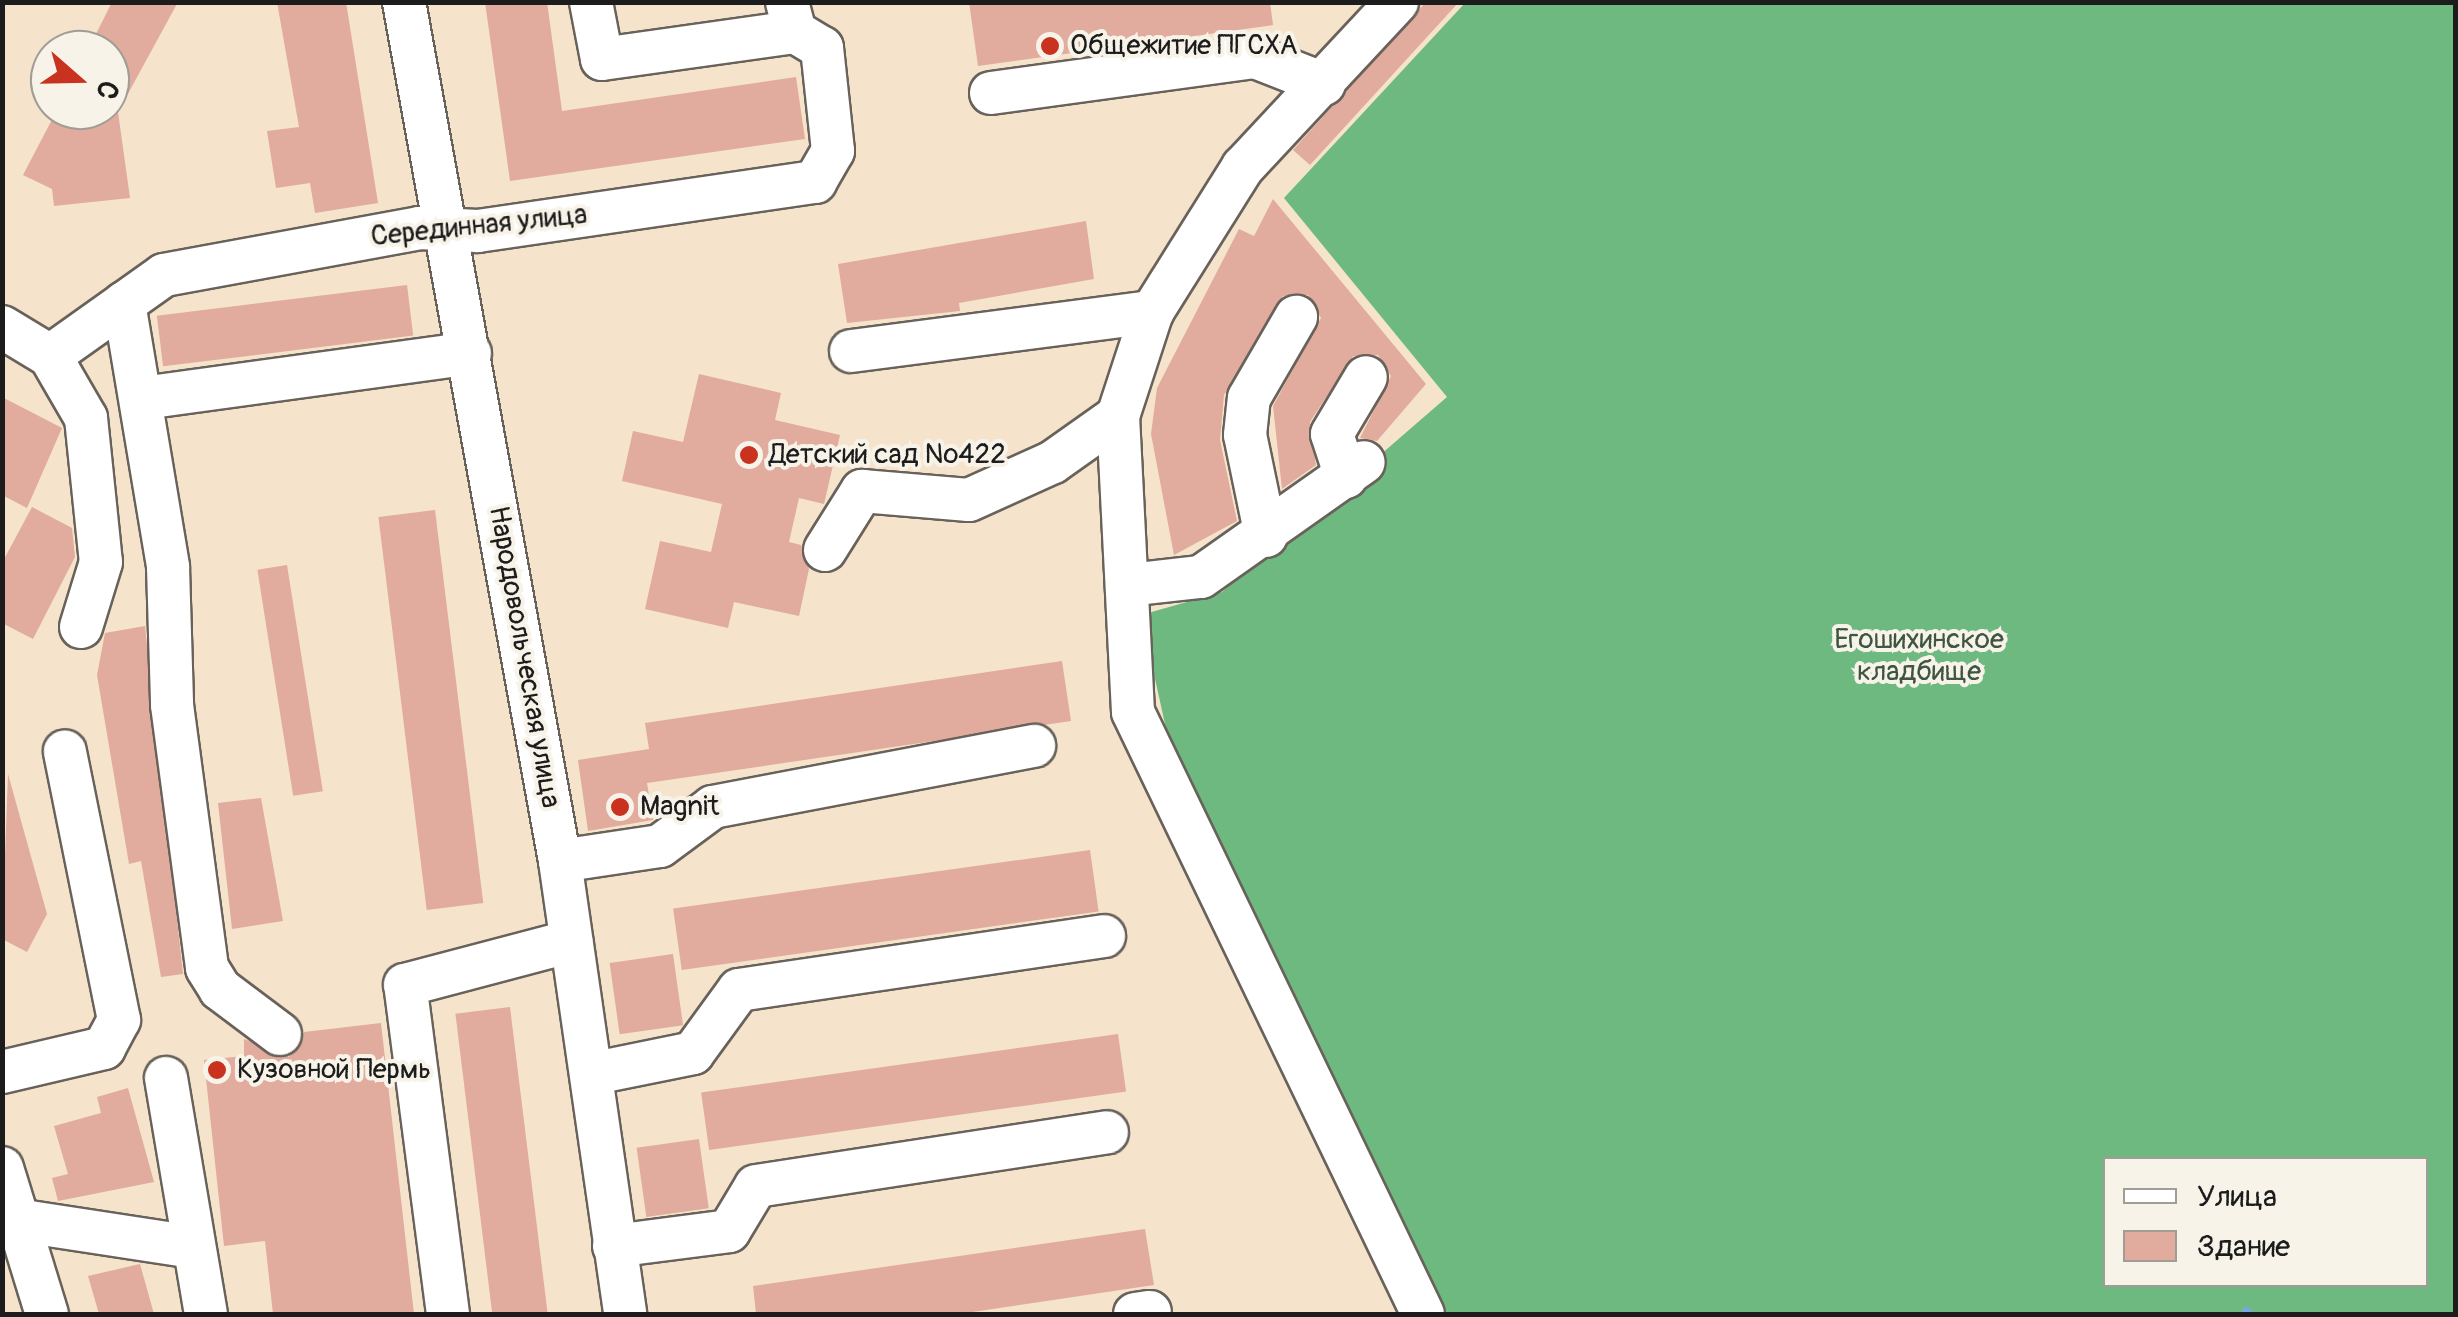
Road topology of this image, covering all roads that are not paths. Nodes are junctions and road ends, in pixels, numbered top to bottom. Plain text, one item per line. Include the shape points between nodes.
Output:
1 (404, 2) edge
2 (591, 2) edge
3 (1397, 2) edge
4 (791, 18) edge
5 (1358, 18) edge
6 (1324, 84) junction
7 (991, 93) dead end
8 (446, 230) junction
9 (124, 303) junction
10 (1152, 312) junction
11 (1296, 317) dead end
12 (2, 328) edge
13 (851, 350) dead end
14 (470, 353) junction
15 (50, 356) junction
16 (1366, 376) dead end
17 (143, 398) junction
18 (1118, 416) junction
19 (1266, 536) junction
20 (825, 550) dead end
21 (1128, 585) junction
22 (81, 628) dead end
23 (1034, 746) dead end
24 (66, 751) dead end
25 (560, 862) junction
26 (1104, 936) dead end
27 (571, 941) junction
28 (280, 1034) dead end
29 (2, 1072) edge
30 (595, 1073) junction
31 (166, 1078) dead end
32 (1107, 1132) dead end
33 (2, 1168) edge
34 (16, 1220) junction
35 (614, 1246) junction
36 (192, 1247) junction
37 (47, 1314) edge
38 (206, 1314) edge
39 (448, 1314) edge
40 (626, 1314) edge
41 (1423, 1314) edge

1 - 8 street, Народовольческая улица
2 - 4 street via 602,59
3 - 5 street
4 - 8 street, Серединная улица via 822,48 833,151 815,182
5 - 6 street
6 - 7 street via 1255,57
6 - 10 street via 1243,167
8 - 9 street, Серединная улица via 164,275
8 - 14 street, Народовольческая улица
9 - 15 street, Серединная улица
9 - 17 street
10 - 13 street
10 - 18 street
11 - 19 street via 1249,398 1245,435
12 - 15 street
14 - 17 street
14 - 25 street, Народовольческая улица
15 - 22 street via 86,418 100,492 101,562
16 - 19 street via 1332,434 1355,470
17 - 28 street via 208,968 220,989
18 - 20 street via 1053,462 969,500 862,491
18 - 21 street
19 - 21 street via 1201,577
21 - 41 street via 1133,712
23 - 25 street via 714,807 660,846
24 - 29 street via 119,1020 104,1048
25 - 27 street, Народовольческая улица
26 - 30 street via 739,990 693,1053
27 - 30 street, Народовольческая улица
27 - 39 street via 405,985
30 - 35 street, Народовольческая улица
31 - 36 street
32 - 35 street via 756,1186 729,1231
33 - 34 street
34 - 36 street
34 - 37 street
35 - 40 street, Народовольческая улица
36 - 38 street

